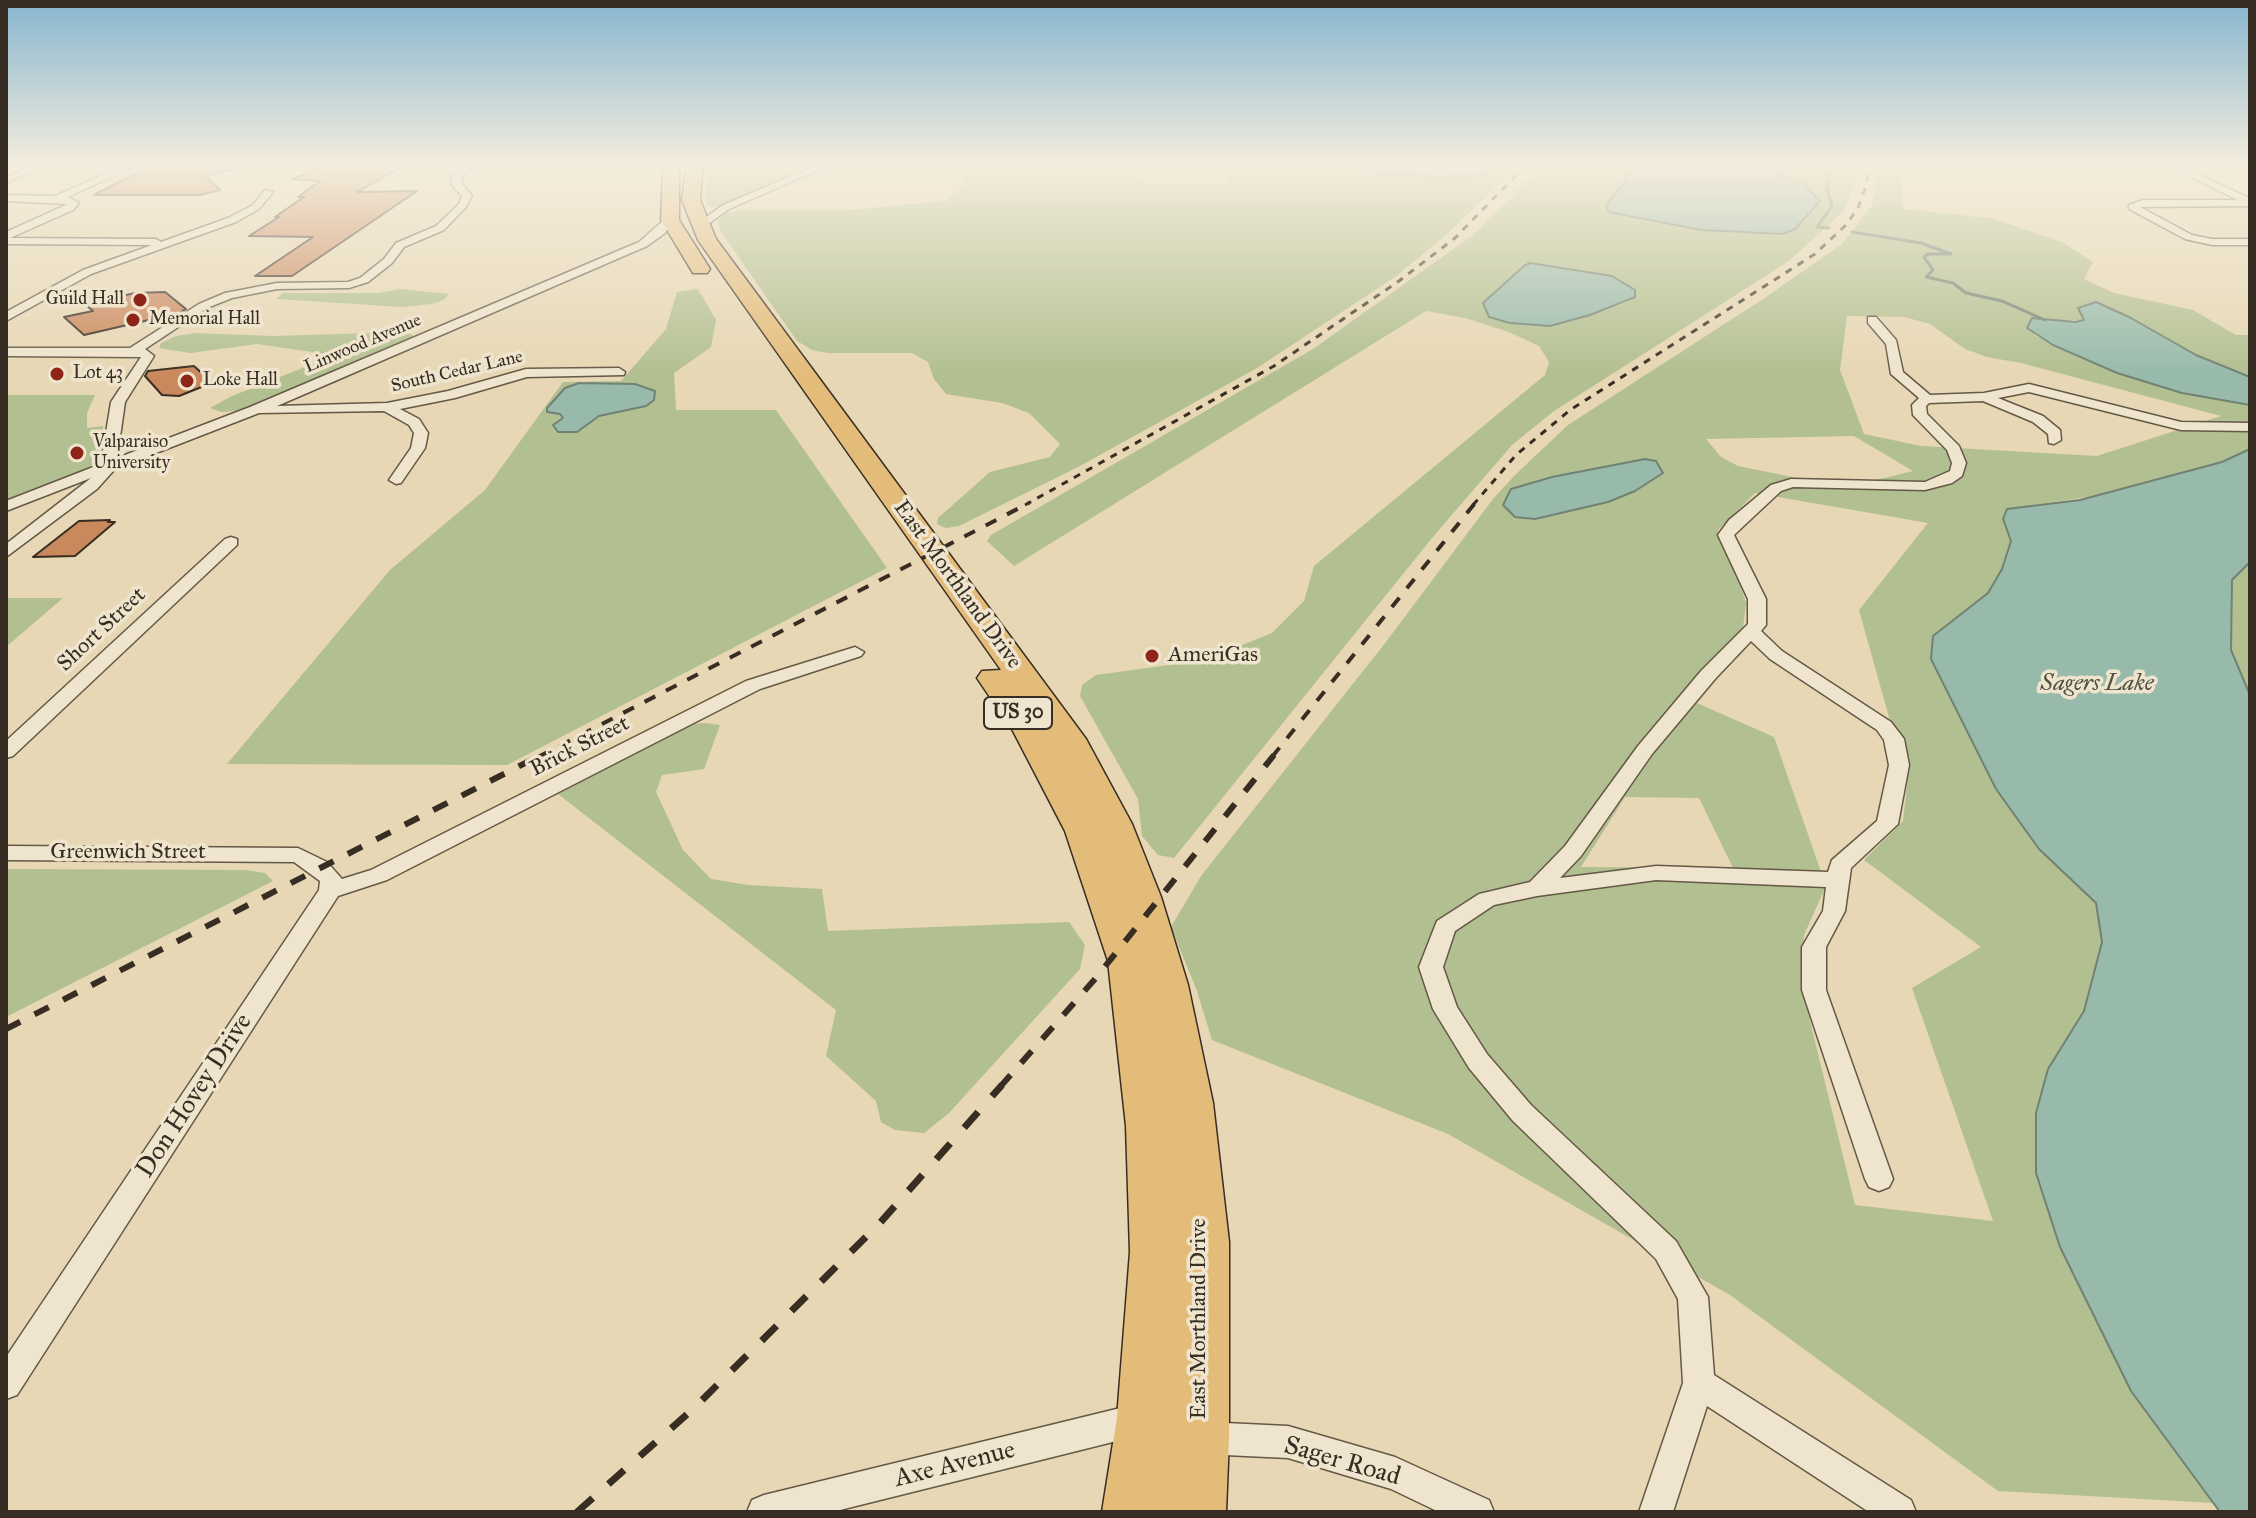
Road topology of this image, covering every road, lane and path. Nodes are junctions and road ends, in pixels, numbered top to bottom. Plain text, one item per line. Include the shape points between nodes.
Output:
1 (193, 235) edge
2 (424, 235) edge
3 (656, 235) edge
4 (677, 235) edge
5 (707, 235) edge
6 (2187, 235) edge
7 (6, 239) edge
8 (176, 242) junction
9 (2250, 242) edge
10 (681, 243) junction
11 (643, 244) junction
12 (6, 301) edge
13 (35, 301) junction
14 (6, 317) edge
15 (1872, 320) dead end
16 (6, 352) edge
17 (133, 352) junction
18 (619, 372) dead end
19 (1984, 397) junction
20 (1926, 399) junction
21 (387, 407) junction
22 (255, 410) junction
23 (2250, 427) edge
24 (2054, 440) dead end
25 (108, 469) junction
26 (396, 480) dead end
27 (6, 506) edge
28 (231, 542) dead end
29 (6, 552) edge
30 (1751, 632) junction
31 (855, 652) dead end
32 (6, 752) edge
33 (6, 853) edge
34 (1836, 880) junction
35 (1537, 888) junction
36 (330, 891) junction
37 (1879, 1179) dead end
38 (1699, 1383) junction
39 (6, 1384) edge
40 (1146, 1418) junction
41 (1200, 1438) junction
42 (764, 1512) edge
43 (1133, 1512) edge
44 (1195, 1512) edge
45 (1477, 1512) edge
46 (1656, 1512) edge
47 (1899, 1512) edge

1 - 8 street
2 - 17 street via 400,245 364,280 229,295
3 - 11 street, Linwood Avenue
4 - 10 highway, East Morthland Drive / US 30
5 - 41 highway, East Morthland Drive / US 30 via 1068,739 1113,824 1166,985 1189,1103 1203,1242
6 - 9 street
7 - 8 street
8 - 13 street via 87,272
10 - 11 street, Linwood Avenue
10 - 40 highway, East Morthland Drive / US 30 via 1022,719 1084,831 1129,961 1149,1112 1156,1252
11 - 22 street, Linwood Avenue
12 - 13 street
13 - 14 street
15 - 20 street via 1892,343 1897,374
16 - 17 street
17 - 25 street via 148,356 118,402
18 - 21 street, South Cedar Lane via 526,373
19 - 20 street
19 - 23 street via 2029,388 2181,426
19 - 24 street via 2038,419 2055,433
20 - 30 street via 1919,405 1920,415 1954,449 1959,463 1957,473 1947,480 1901,487 1791,483 1776,488 1735,523 1726,535 1757,599 1757,625
21 - 22 street, South Cedar Lane
21 - 26 street via 414,422 421,433 418,448
22 - 25 street, Linwood Avenue
25 - 27 street, Linwood Avenue
25 - 29 street
28 - 32 street, Short Street
30 - 34 street via 1776,655 1884,726 1894,739 1899,765 1887,824 1840,865
30 - 35 street via 1654,739 1573,851
31 - 36 street, Brick Street via 753,685 379,875
33 - 36 street, Greenwich Street via 298,855 331,879
34 - 35 street via 1656,873
34 - 37 street via 1834,911 1814,947 1814,990
35 - 38 street via 1487,899 1445,927 1431,967 1445,1009 1478,1061 1513,1103 1666,1250 1693,1297
36 - 39 street, Don Hovey Drive
38 - 46 street
38 - 47 street
40 - 42 street, Axe Avenue
40 - 43 highway, East Morthland Drive / US 30
41 - 44 highway, East Morthland Drive / US 30
41 - 45 street, Sager Road via 1288,1442 1395,1474

